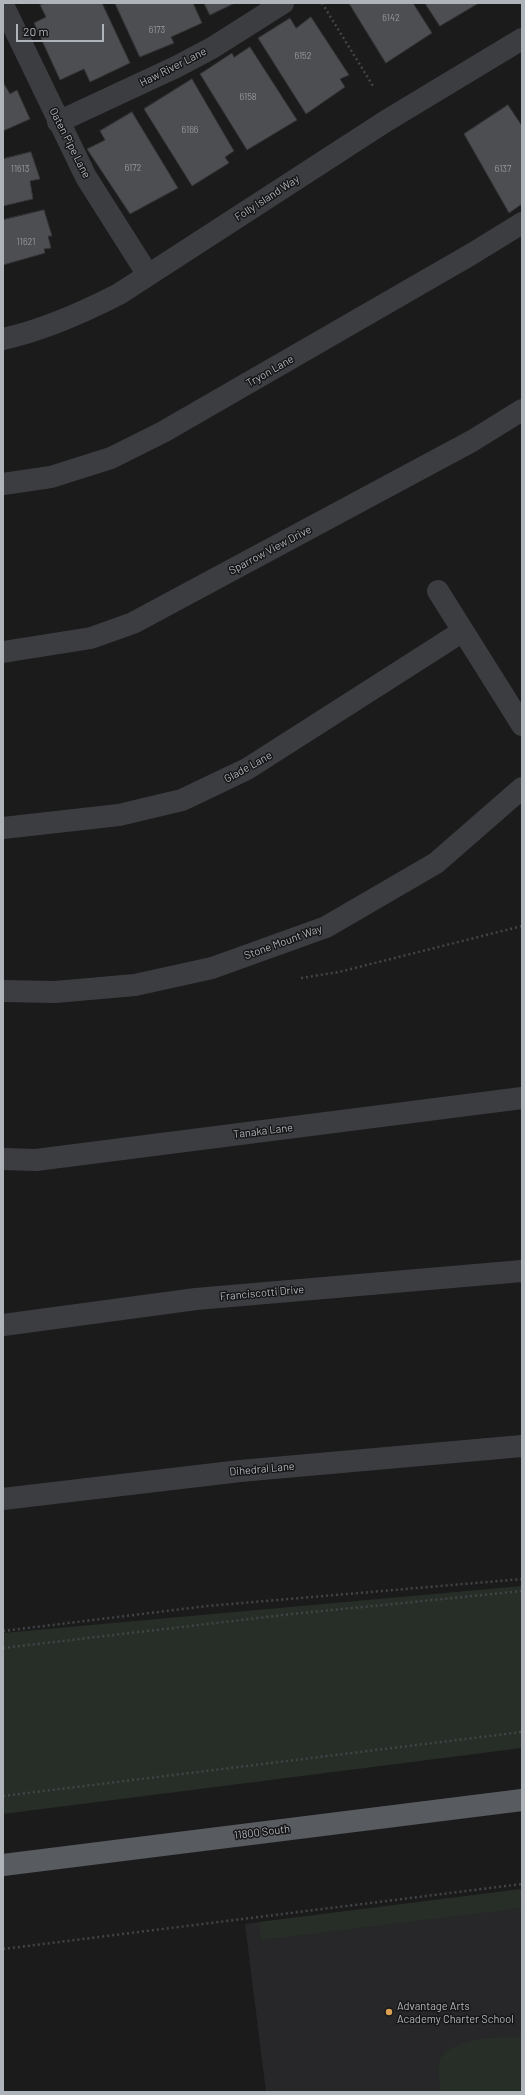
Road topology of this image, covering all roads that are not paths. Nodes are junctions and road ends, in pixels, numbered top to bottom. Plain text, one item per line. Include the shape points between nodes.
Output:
1 (283, 3) edge
2 (3, 5) edge
3 (522, 39) edge
4 (58, 122) junction
5 (522, 223) edge
6 (148, 275) junction
7 (3, 338) edge
8 (521, 414) edge
9 (3, 484) edge
10 (438, 591) dead end
11 (463, 631) junction
12 (3, 652) edge
13 (522, 725) edge
14 (522, 788) edge
15 (3, 828) edge
16 (3, 991) edge
17 (522, 1098) edge
18 (3, 1159) edge
19 (522, 1271) edge
20 (3, 1324) edge
21 (522, 1446) edge
22 (3, 1499) edge
23 (522, 1800) edge
24 (3, 1865) edge

1 - 4 street, Haw River Lane via 212,48
2 - 4 street, Oaten Pipe Lane
3 - 6 street, Folly Island Way via 386,121
4 - 6 street, Oaten Pipe Lane via 86,177
5 - 9 street, Tryon Lane via 163,432 111,458 51,476
6 - 7 street, Folly Island Way via 88,310 55,323
8 - 12 street, Sparrow View Drive via 133,623 91,638
10 - 11 street
11 - 13 street
11 - 15 street, Glade Lane via 247,769 182,800 119,815
14 - 16 street, Stone Mount Way via 436,863 326,927 212,968 135,985 55,992
17 - 18 street, Tanaka Lane via 36,1160
19 - 20 street, Franciscotti Drive via 196,1299
21 - 22 street, Dihedral Lane via 240,1471
23 - 24 main road, 11800 South

